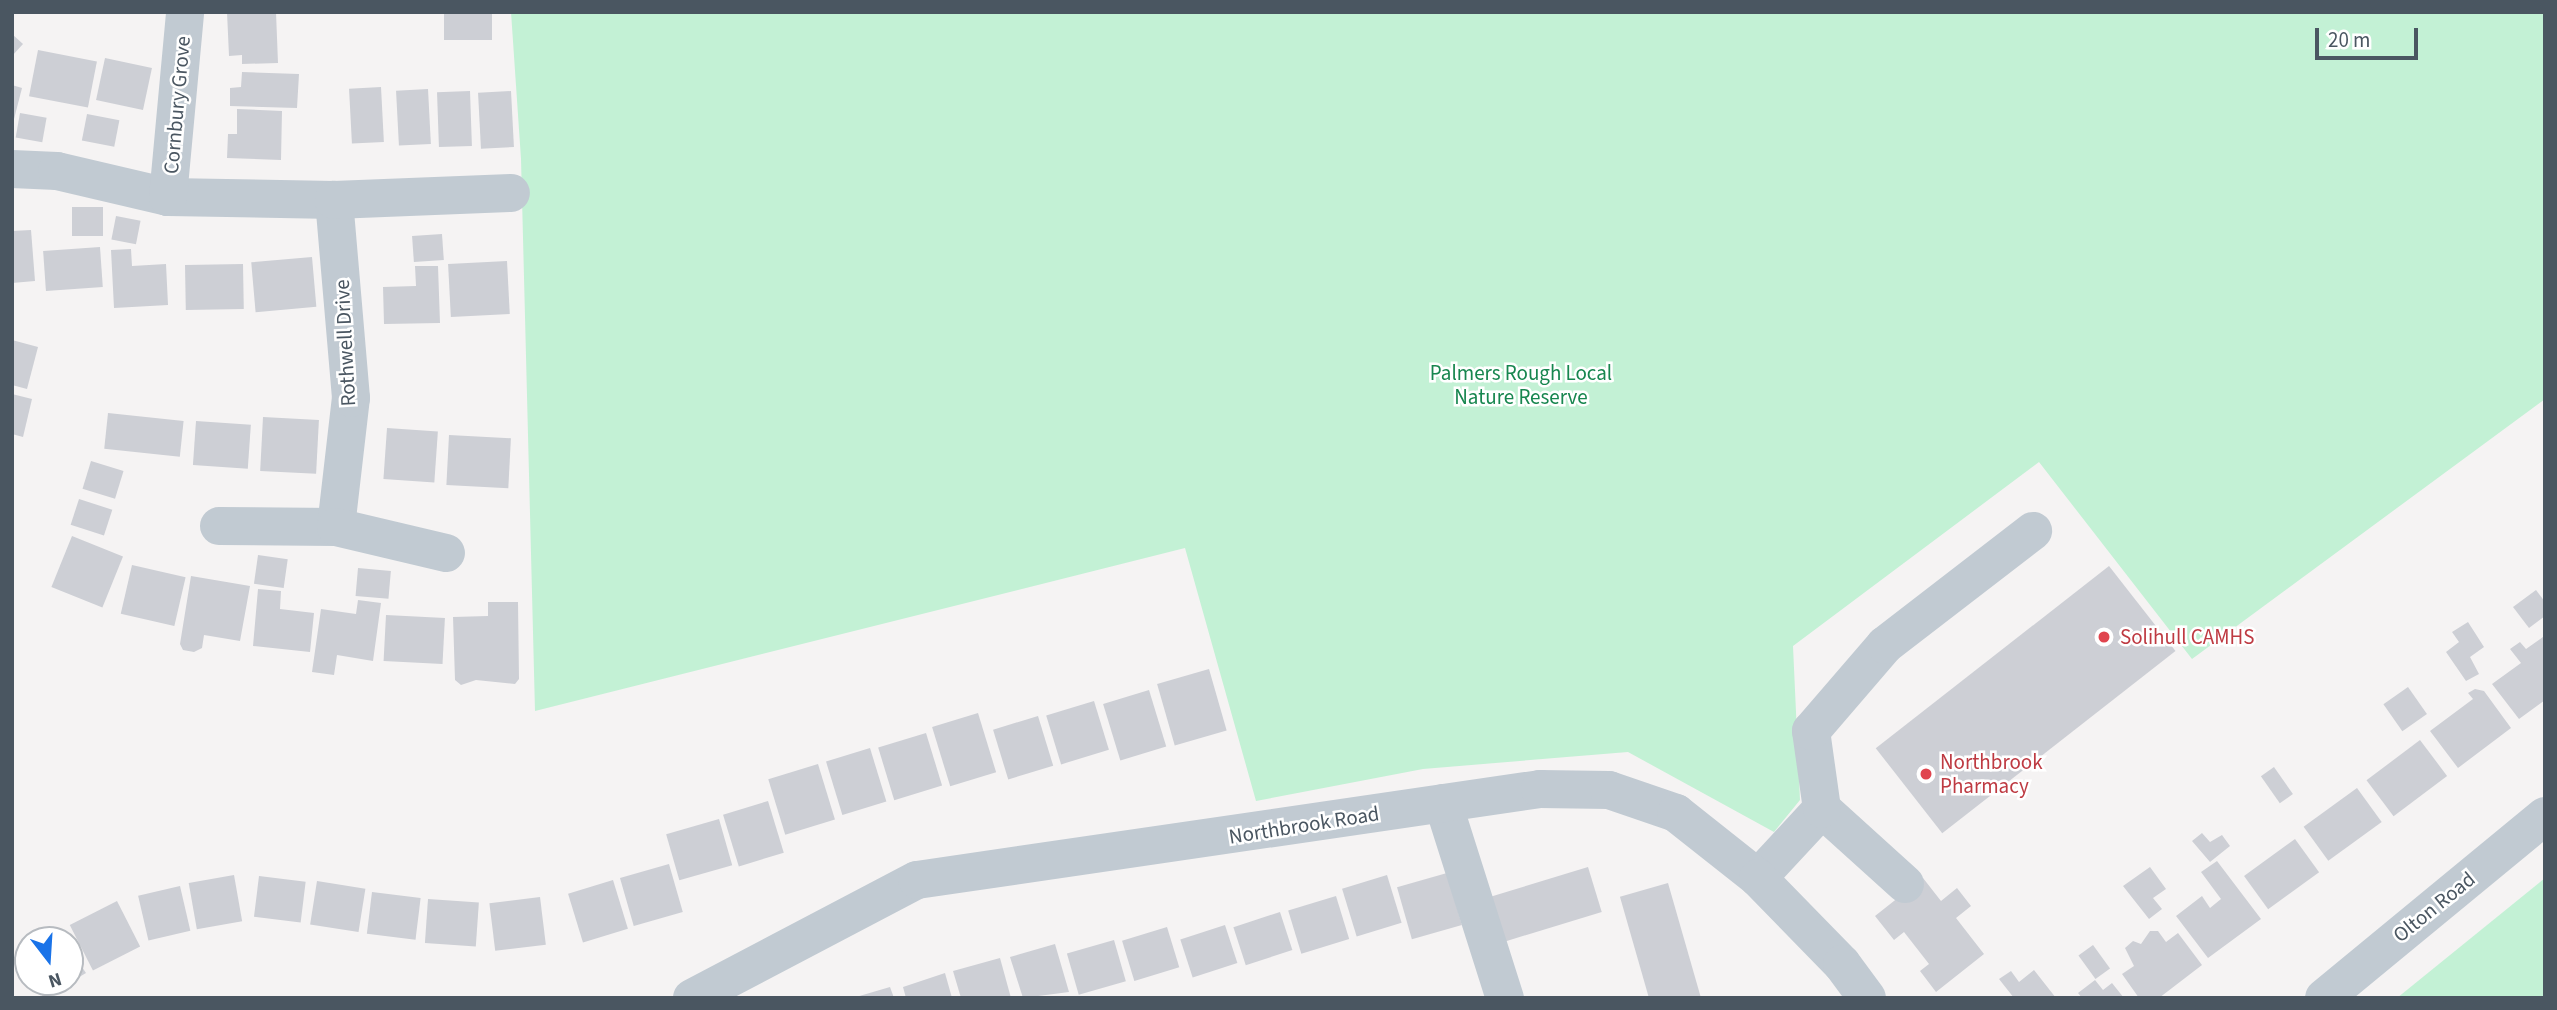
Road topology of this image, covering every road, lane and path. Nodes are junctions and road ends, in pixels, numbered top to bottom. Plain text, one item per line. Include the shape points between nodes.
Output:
1 (185, 12) edge
2 (12, 169) edge
3 (510, 193) dead end
4 (169, 197) junction
5 (334, 200) junction
6 (219, 526) dead end
7 (336, 527) junction
8 (2033, 531) dead end
9 (446, 553) dead end
10 (1443, 803) junction
11 (1822, 809) junction
12 (2545, 816) edge
13 (1758, 878) junction
14 (1905, 884) dead end
15 (692, 998) edge
16 (1505, 998) edge
17 (1867, 998) edge
18 (2324, 998) edge

1 - 4 street, Cornbury Grove
2 - 4 street via 57,171
3 - 5 street
4 - 5 street
5 - 7 street, Rothwell Drive via 351,398
6 - 7 street
7 - 9 street
8 - 11 street via 1885,645 1811,731
10 - 13 street, Northbrook Road via 1540,789 1609,790 1676,813
10 - 15 street, Northbrook Road via 917,880
10 - 16 street
11 - 13 street
11 - 14 street
12 - 18 street, Olton Road
13 - 17 street, Northbrook Road via 1842,964

